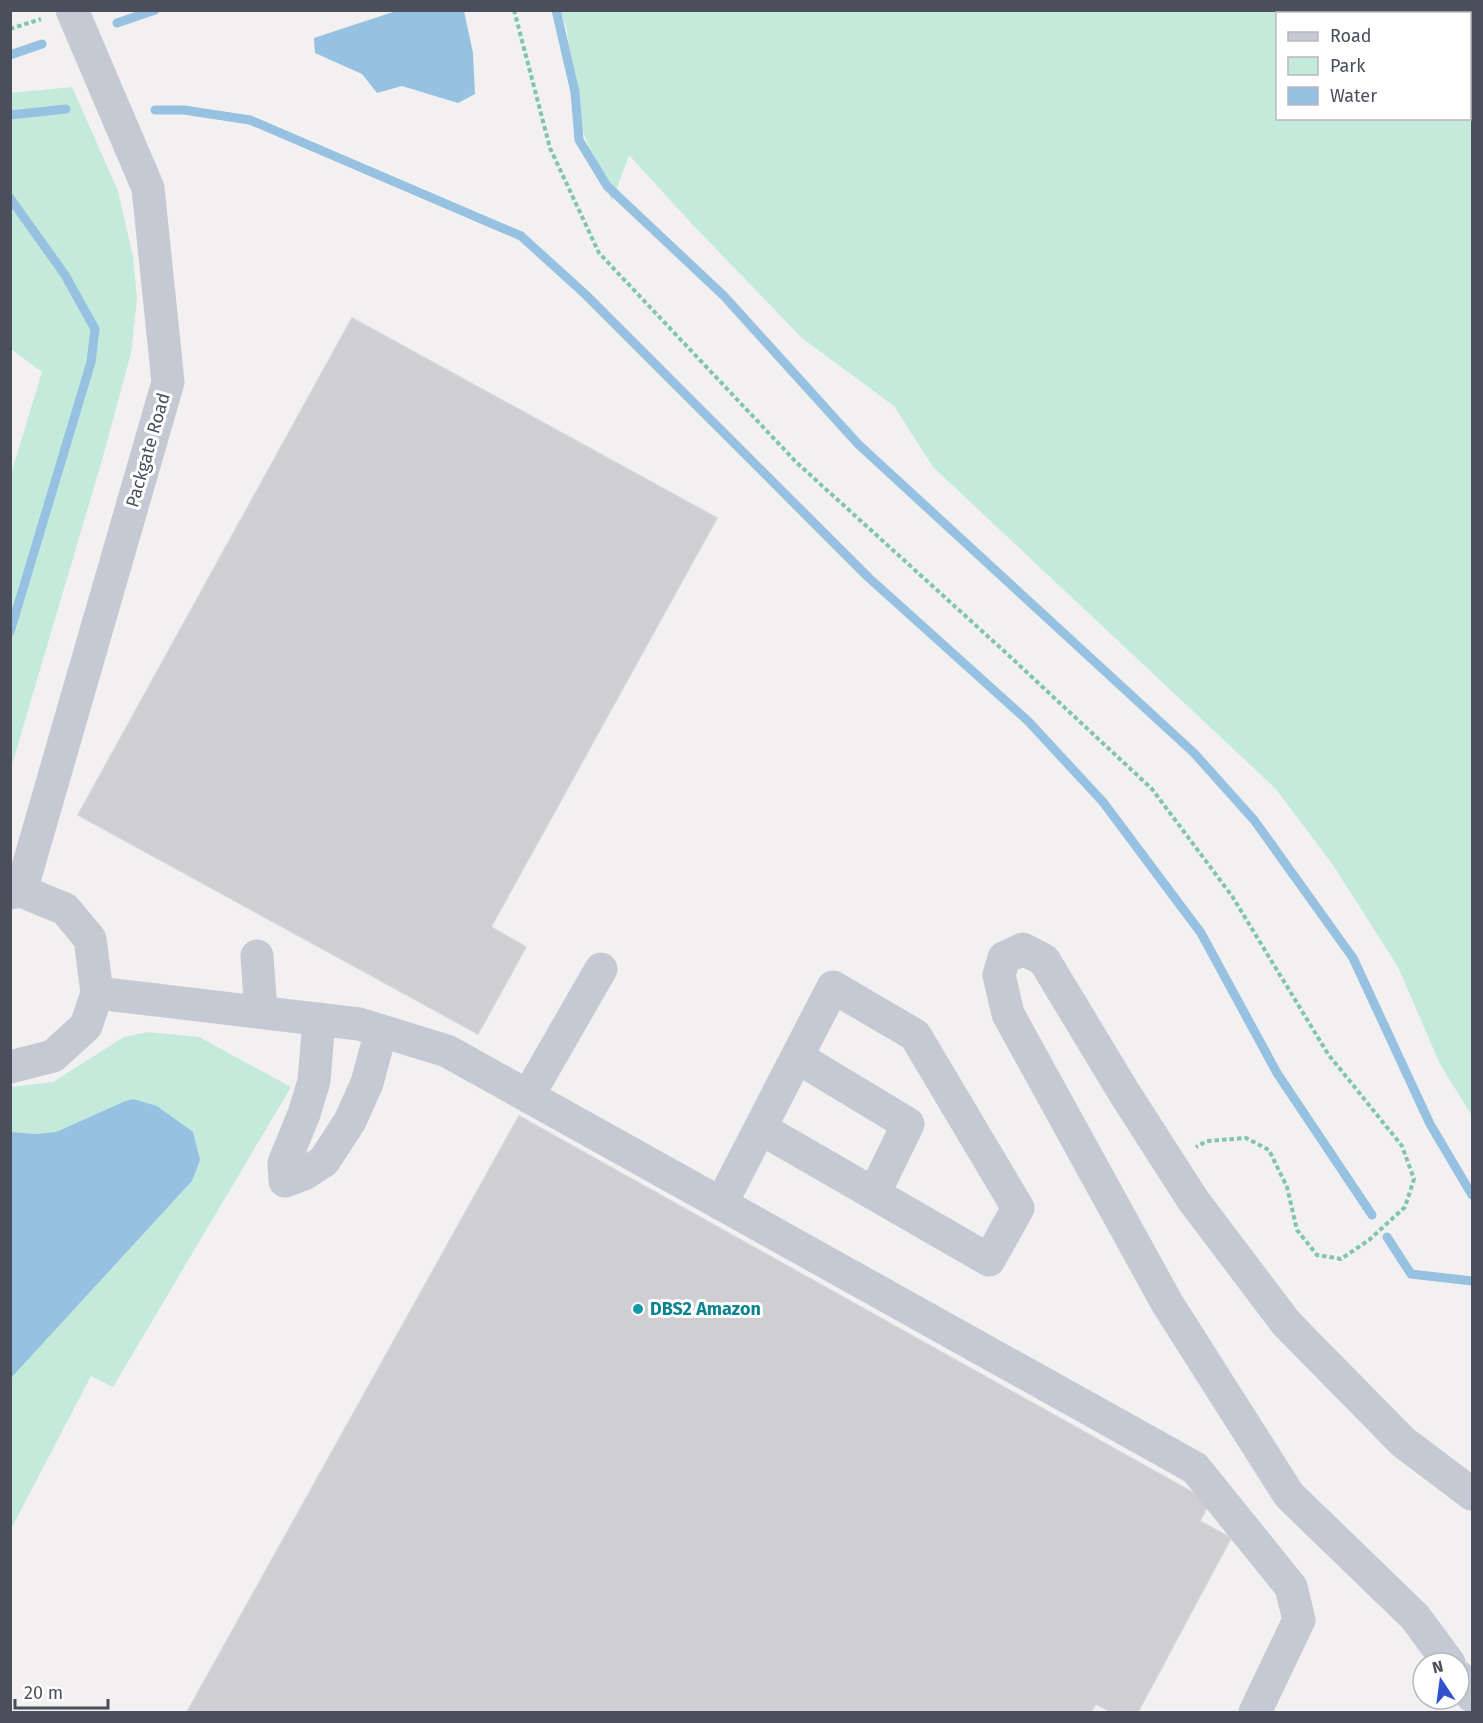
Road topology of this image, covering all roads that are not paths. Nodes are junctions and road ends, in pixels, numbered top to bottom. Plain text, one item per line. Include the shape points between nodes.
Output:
1 (72, 10) edge
2 (16, 892) edge
3 (257, 956) dead end
4 (601, 969) dead end
5 (97, 993) junction
6 (261, 1012) junction
7 (319, 1020) junction
8 (381, 1031) junction
9 (797, 1057) junction
10 (10, 1067) edge
11 (528, 1096) junction
12 (760, 1128) junction
13 (874, 1194) junction
14 (721, 1204) junction
15 (1473, 1494) edge
16 (1440, 1651) edge
17 (1255, 1713) edge

1 - 2 street, Packgate Road via 148,188 168,382
2 - 5 street via 65,909 90,939
3 - 6 street
4 - 11 street
5 - 6 street
5 - 10 street via 86,1026 53,1056
6 - 7 street
7 - 8 street via 359,1024
7 - 8 street via 314,1081 284,1163 285,1181 324,1161 350,1121 367,1083
8 - 11 street via 447,1051
9 - 12 street
9 - 13 street via 908,1124
9 - 13 street via 834,987 915,1035 1018,1208 989,1260
11 - 14 street
12 - 13 street
12 - 14 street
14 - 17 street via 1195,1468 1291,1587 1299,1620
15 - 16 street via 1403,1442 1286,1323 1193,1200 1044,960 1023,949 1004,958 999,975 1008,1014 1173,1312 1289,1496 1414,1617

